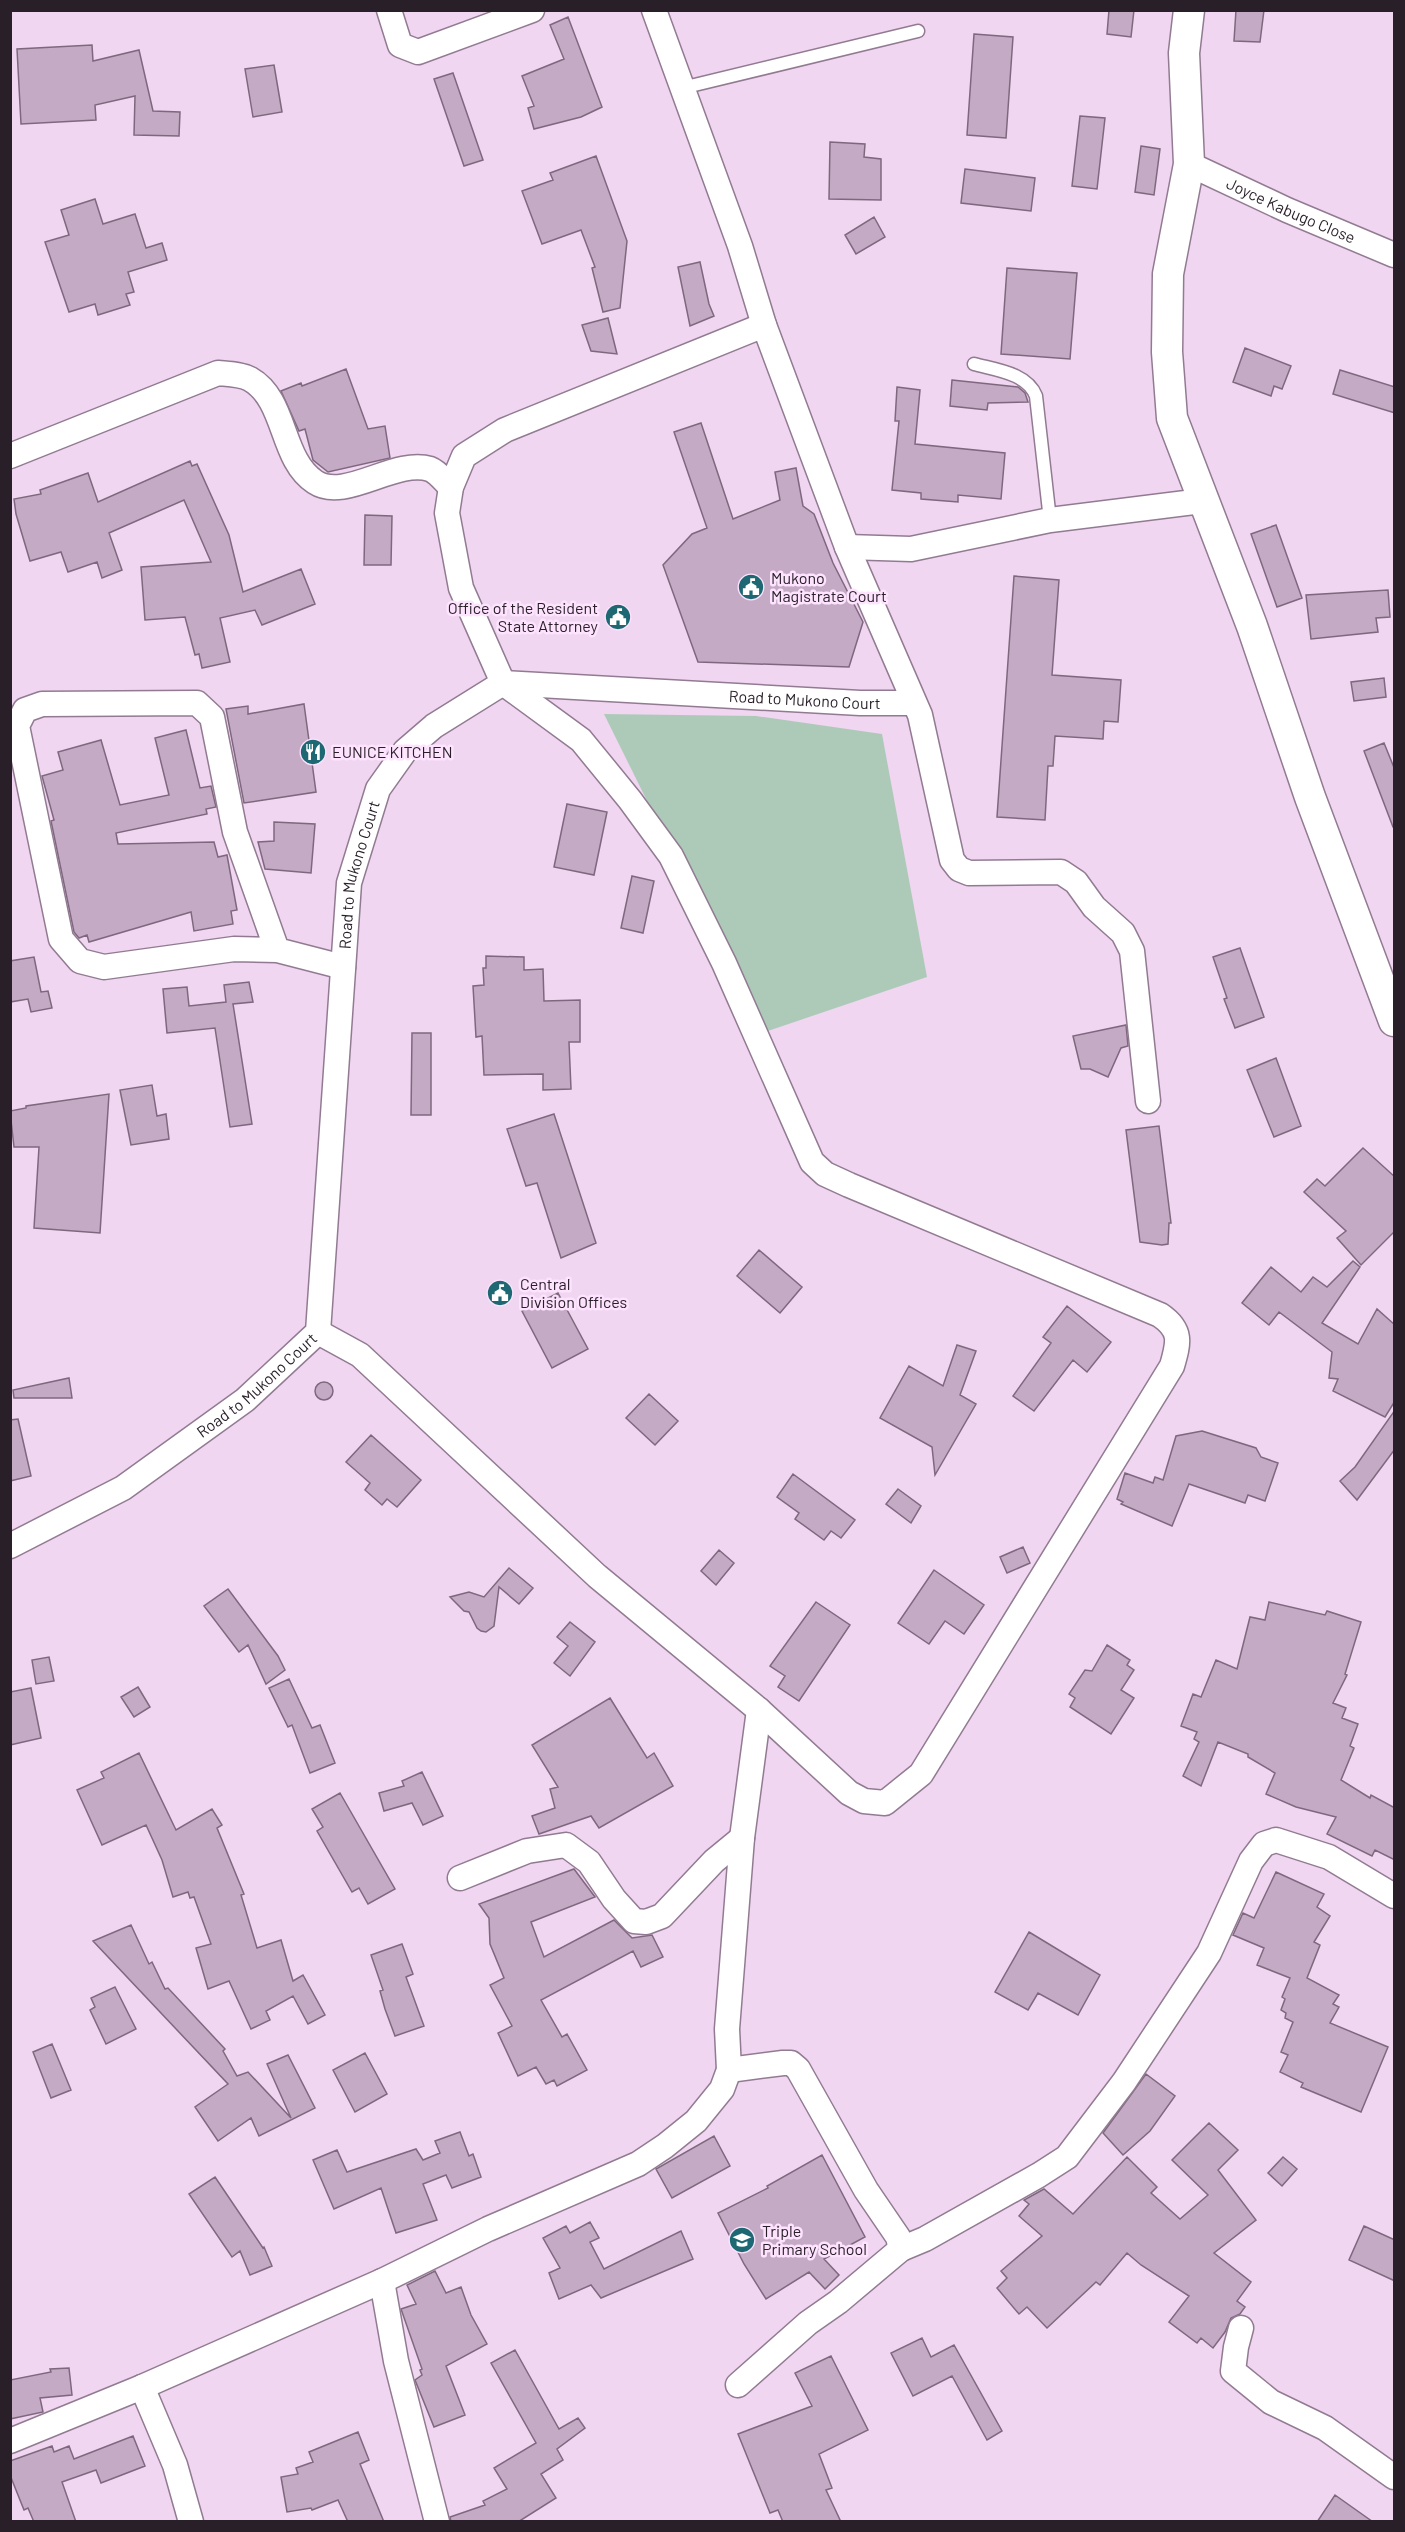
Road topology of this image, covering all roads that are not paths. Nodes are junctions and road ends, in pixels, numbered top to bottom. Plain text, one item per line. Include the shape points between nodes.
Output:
1 (389, 10) edge
2 (532, 10) edge
3 (654, 10) edge
4 (1189, 10) edge
5 (918, 31) dead end
6 (682, 88) junction
7 (1189, 164) junction
8 (1395, 255) edge
9 (764, 325) junction
10 (974, 364) dead end
11 (10, 456) edge
12 (451, 487) junction
13 (1202, 501) junction
14 (1050, 520) junction
15 (847, 547) junction
16 (503, 683) junction
17 (913, 704) junction
18 (277, 950) junction
19 (343, 967) junction
20 (1395, 1021) edge
21 (1148, 1101) dead end
22 (318, 1332) junction
23 (10, 1546) edge
24 (759, 1710) junction
25 (742, 1838) junction
26 (460, 1878) dead end
27 (1395, 1896) edge
28 (729, 2070) junction
29 (901, 2249) junction
30 (382, 2281) junction
31 (1241, 2328) dead end
32 (738, 2385) dead end
33 (142, 2387) junction
34 (10, 2441) edge
35 (1395, 2477) edge
36 (191, 2522) edge
37 (437, 2522) edge

1 - 2 street via 400,45 418,52
3 - 6 street
4 - 7 street via 1184,53
5 - 6 lane
6 - 9 street via 740,246
7 - 8 street, Joyce Kabugo Close
7 - 13 street via 1168,274 1167,352 1172,418
9 - 12 street via 505,429 464,456
9 - 15 street
10 - 14 lane via 1024,379 1032,386
11 - 12 street via 218,373 248,378 266,391 298,464 315,482 333,488 412,466 433,470
12 - 16 street via 447,513 461,588
13 - 14 street
13 - 20 street via 1252,626 1310,797
14 - 15 street via 911,549
15 - 17 street
16 - 17 street, Road to Mukono Court
16 - 19 street, Road to Mukono Court via 434,726 405,751 378,789 349,883
16 - 24 street via 581,740 671,856 724,963 812,1162 833,1178 1160,1315 1172,1323 1175,1332 1178,1346 1172,1366 921,1774 885,1803 864,1801 849,1793
17 - 21 street via 920,716 952,860 959,869 969,873 1061,872 1076,882 1094,906 1123,933 1132,951
18 - 18 street via 234,949 104,967 80,961 61,939 17,726 25,710 42,704 197,703 212,717 235,832
18 - 19 street
19 - 22 street, Road to Mukono Court
22 - 23 street, Road to Mukono Court via 245,1400 123,1488
22 - 24 street via 360,1355 597,1576
24 - 25 street
25 - 26 street via 714,1861 662,1916 646,1922 634,1921 589,1862 566,1845 527,1851
25 - 28 street via 727,2029
27 - 29 street via 1329,1857 1276,1840 1264,1844 1251,1862 1209,1953 1124,2082 1067,2157 925,2240
28 - 29 street via 783,2063 798,2069 866,2190 898,2237
28 - 30 street via 722,2089 696,2121 638,2164 488,2229
29 - 32 street
30 - 33 street
30 - 37 street via 396,2361
31 - 35 street via 1233,2371 1271,2402 1325,2428
33 - 34 street
33 - 36 street via 176,2465

